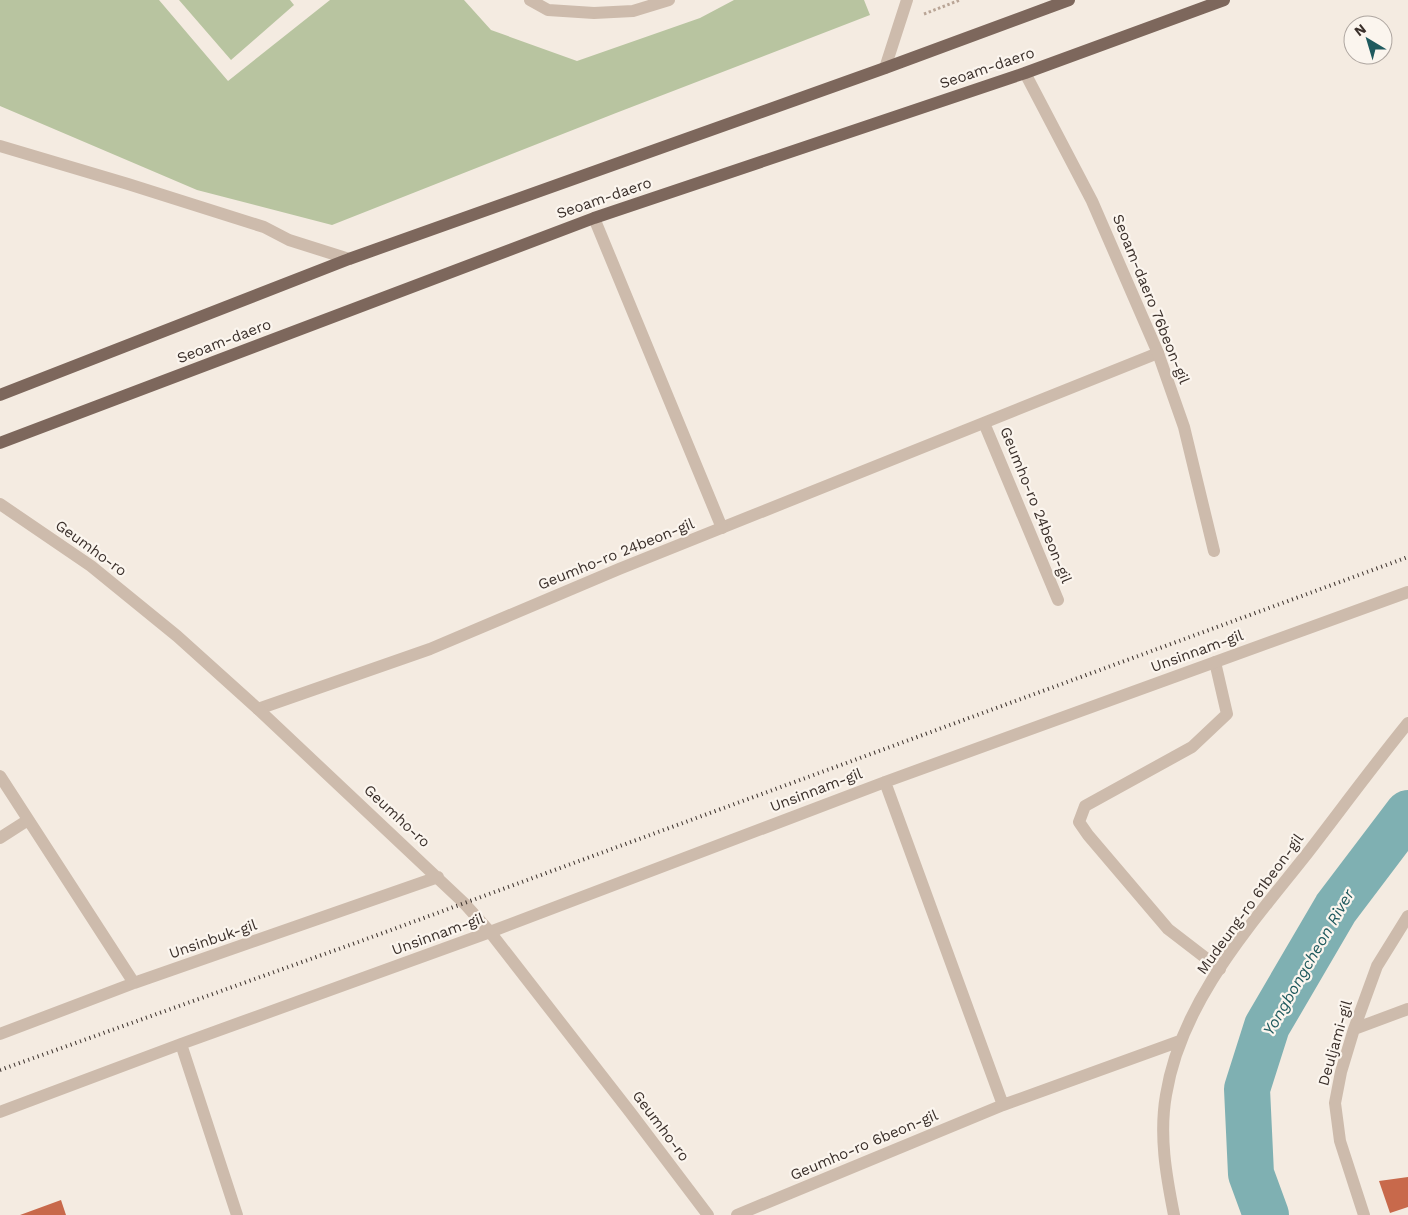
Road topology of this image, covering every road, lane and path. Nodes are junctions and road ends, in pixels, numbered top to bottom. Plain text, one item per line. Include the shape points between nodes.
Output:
1 (530, 0) edge
2 (669, 0) edge
3 (907, 0) edge
4 (1069, 0) edge
5 (1224, 0) edge
6 (885, 68) junction
7 (1025, 73) junction
8 (0, 146) edge
9 (594, 218) junction
10 (349, 259) junction
11 (1158, 353) junction
12 (0, 395) edge
13 (984, 423) junction
14 (0, 443) edge
15 (0, 504) edge
16 (722, 528) junction
17 (1214, 551) dead end
18 (1408, 592) edge
19 (1058, 600) dead end
20 (1215, 662) junction
21 (258, 709) junction
22 (1408, 723) edge
23 (0, 776) edge
24 (885, 782) junction
25 (28, 820) junction
26 (0, 838) edge
27 (438, 877) junction
28 (1408, 916) edge
29 (490, 932) junction
30 (1220, 969) junction
31 (134, 984) junction
32 (1408, 1009) edge
33 (1354, 1029) junction
34 (0, 1034) edge
35 (1180, 1040) junction
36 (180, 1044) junction
37 (1004, 1104) junction
38 (0, 1112) edge
39 (237, 1215) edge
40 (708, 1215) edge
41 (737, 1215) edge
42 (1174, 1215) edge
43 (1364, 1215) edge

1 - 2 street via 548,10 594,13 633,11
3 - 6 street
4 - 6 main road, Seoam-daero
5 - 7 main road, Seoam-daero
6 - 10 main road, Seoam-daero
7 - 9 main road, Seoam-daero
7 - 11 street, Seoam-daero 76beon-gil via 1092,201
8 - 10 street via 156,192
9 - 14 main road, Seoam-daero
9 - 16 street
10 - 12 main road, Seoam-daero
11 - 13 street, Geumho-ro 24beon-gil
11 - 17 street, Seoam-daero 76beon-gil via 1184,427
13 - 16 street, Geumho-ro 24beon-gil
13 - 19 street, Geumho-ro 24beon-gil
15 - 21 street, Geumho-ro via 125,593
16 - 21 street, Geumho-ro 24beon-gil via 430,649
18 - 20 street, Unsinnam-gil
20 - 24 street, Unsinnam-gil
20 - 30 street via 1227,714 1192,747 1085,806 1079,822 1168,929
21 - 27 street, Geumho-ro
22 - 30 street, Mudeung-ro 61beon-gil
23 - 25 street
24 - 29 street, Unsinnam-gil
24 - 37 street, Unsinnam-gil
25 - 26 street
25 - 31 street
27 - 29 street, Geumho-ro
27 - 31 street, Unsinbuk-gil
28 - 33 street, Deuljami-gil via 1377,966
29 - 36 street, Unsinnam-gil
29 - 40 street, Geumho-ro
30 - 35 street, Mudeung-ro 61beon-gil
31 - 34 street, Unsinbuk-gil
32 - 33 street
33 - 43 street, Deuljami-gil via 1335,1103 1340,1141
35 - 37 street, Geumho-ro 6beon-gil
35 - 42 street, Mudeung-ro 61beon-gil via 1166,1095 1163,1140
36 - 38 street, Unsinnam-gil
36 - 39 street
37 - 41 street, Geumho-ro 6beon-gil

